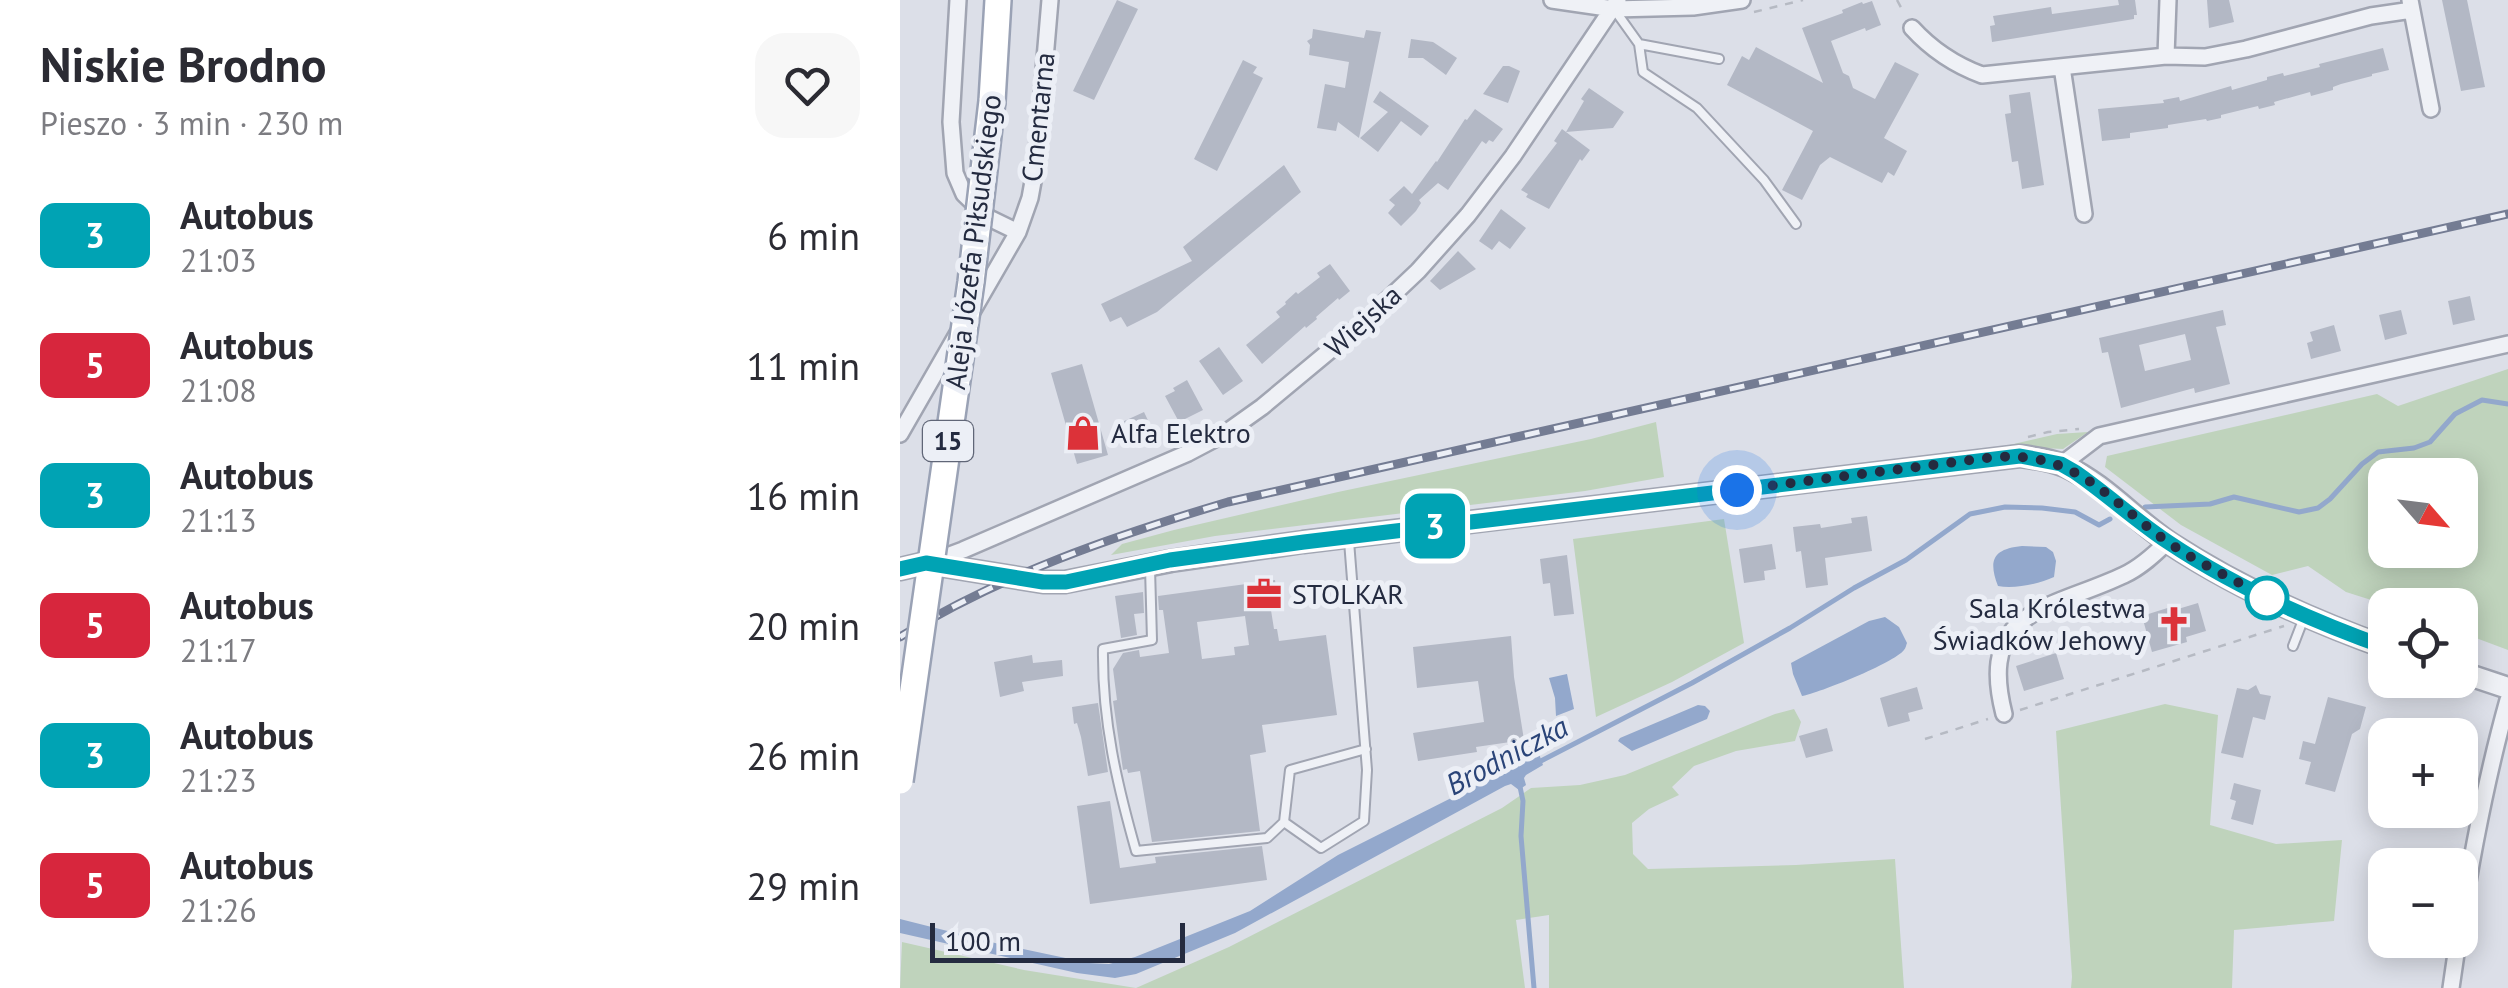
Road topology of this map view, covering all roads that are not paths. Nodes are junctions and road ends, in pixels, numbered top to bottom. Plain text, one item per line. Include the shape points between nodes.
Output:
1 (958, 0) edge
2 (998, 0) edge
3 (1050, 0) edge
4 (1552, 0) edge
5 (1742, 0) edge
6 (2168, 0) edge
7 (1616, 4) edge
8 (2411, 5) edge
9 (2369, 8) edge
10 (1912, 28) dead end
11 (1639, 44) junction
12 (2166, 56) junction
13 (1720, 59) dead end
14 (2062, 67) junction
15 (2432, 110) dead end
16 (2084, 214) dead end
17 (1796, 224) dead end
18 (1018, 232) junction
19 (2508, 344) edge
20 (900, 434) edge
21 (2061, 464) junction
22 (1348, 536) junction
23 (2168, 542) junction
24 (926, 563) junction
25 (1150, 565) junction
26 (900, 569) edge
27 (2296, 617) junction
28 (2368, 641) edge
29 (2293, 646) dead end
30 (2478, 678) edge
31 (2508, 688) edge
32 (2508, 700) edge
33 (2004, 714) road end
34 (1366, 749) junction
35 (900, 781) edge
36 (1284, 822) junction
37 (2476, 848) edge
38 (2455, 958) edge
39 (2451, 988) edge

1 - 18 street via 955,173 964,194 989,218
2 - 35 main road, Aleja Józefa Piłsudskiego / 15, bridge via 971,282
3 - 18 street, Cmentarna via 1036,166
4 - 7 street
5 - 7 street via 1692,7
6 - 12 street
7 - 11 lane
7 - 24 street, Wiejska via 1468,215 1363,323 1262,408 1188,453
8 - 9 street
8 - 15 street
9 - 12 street via 2232,52
10 - 14 street via 1928,46 1982,76
11 - 13 lane
11 - 17 lane via 1643,72 1697,108
12 - 14 street
14 - 16 street
18 - 20 street, Cmentarna
19 - 21 street via 2098,436
21 - 22 street via 1995,457
21 - 23 street
22 - 25 street
22 - 34 lane
23 - 27 street
23 - 33 street via 2125,574 2037,610 2006,636 1997,671
24 - 25 street via 1054,582
24 - 26 street, Wiejska
25 - 36 lane via 1152,640 1103,649 1115,774 1136,852 1267,838
27 - 28 street
27 - 29 lane
30 - 31 street
32 - 37 street
34 - 36 lane via 1290,770
34 - 36 lane via 1364,821 1321,848
38 - 39 street

